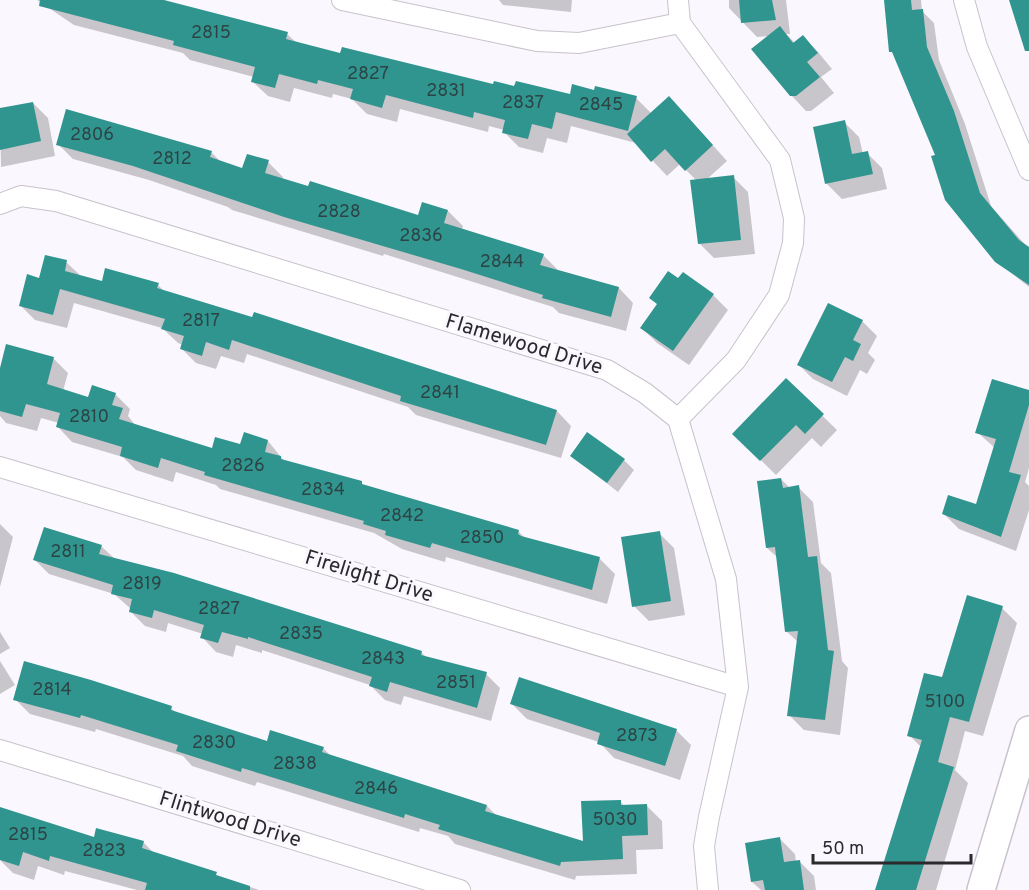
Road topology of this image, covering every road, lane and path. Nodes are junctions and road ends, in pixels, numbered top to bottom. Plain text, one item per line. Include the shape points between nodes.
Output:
1 (678, 0) edge
2 (964, 0) edge
3 (349, 1) edge
4 (680, 23) junction
5 (1029, 170) edge
6 (0, 204) edge
7 (678, 419) junction
8 (0, 466) edge
9 (738, 687) junction
10 (1029, 730) edge
11 (0, 750) edge
12 (460, 890) edge
13 (708, 890) edge
14 (981, 890) edge

1 - 4 street
2 - 5 street via 977,47
3 - 4 street via 537,41 579,43
4 - 7 street via 780,160 794,218 793,243 779,295 736,360
6 - 7 street, Flamewood Drive via 21,196 56,201 607,370
7 - 9 street via 726,579
8 - 9 street, Firelight Drive
9 - 13 street via 707,826
10 - 14 street
11 - 12 street, Flintwood Drive

